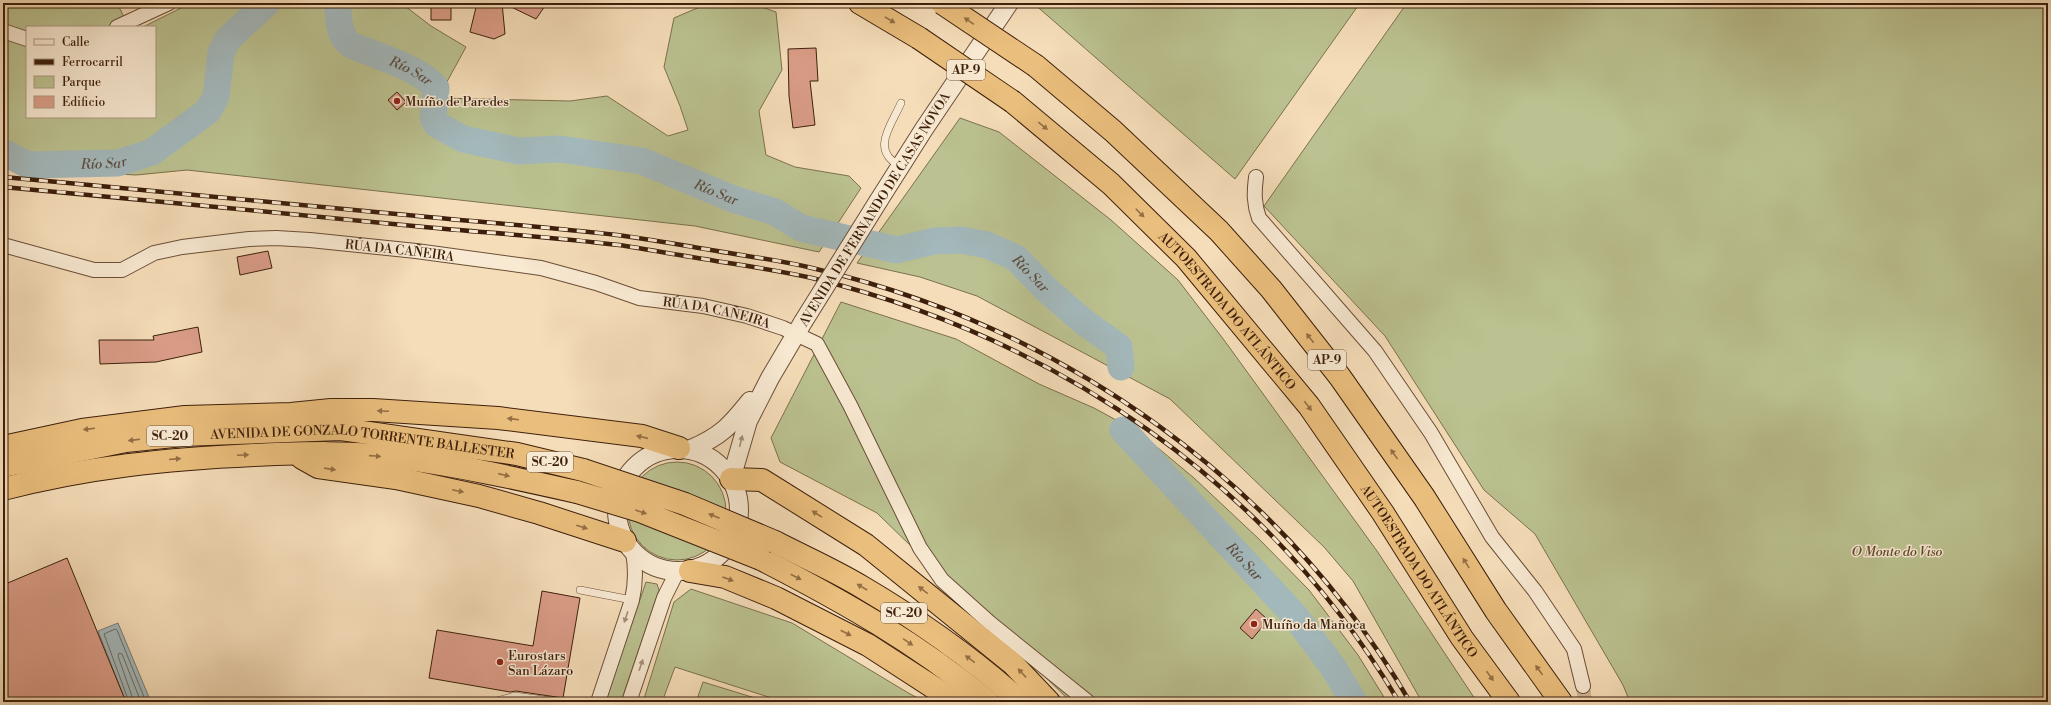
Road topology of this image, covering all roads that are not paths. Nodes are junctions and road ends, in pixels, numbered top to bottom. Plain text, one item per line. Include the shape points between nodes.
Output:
1 (168, 3) edge
2 (860, 3) edge
3 (942, 3) edge
4 (1009, 3) edge
5 (119, 26) edge
6 (3, 31) edge
7 (26, 39) edge
8 (901, 103) dead end
9 (900, 166) junction
10 (1256, 178) dead end
11 (3, 245) edge
12 (799, 328) junction
13 (770, 378) junction
14 (291, 414) junction
15 (341, 429) junction
16 (3, 447) edge
17 (685, 449) junction
18 (294, 454) junction
19 (3, 466) edge
20 (40, 479) junction
21 (731, 479) junction
22 (3, 489) edge
23 (3, 504) edge
24 (629, 546) junction
25 (683, 571) junction
26 (580, 590) dead end
27 (632, 600) junction
28 (1583, 686) tunnel mouth
29 (494, 702) edge
30 (560, 702) edge
31 (598, 702) edge
32 (629, 702) edge
33 (956, 702) edge
34 (988, 702) edge
35 (1021, 702) edge
36 (1049, 702) edge
37 (1088, 702) edge
38 (1509, 702) edge
39 (1561, 702) edge

1 - 5 street
2 -> 38 highway, AUTOESTRADA DO ATLÁNTICO / AP-9, bridge via 919,38 1013,102 1111,184 1186,258 1299,394 1384,514 1462,638
39 -> 3 highway, AP-9, bridge via 1496,611 1424,497 1340,377 1271,289 1219,231 1130,147 1036,66
4 - 9 street, AVENIDA DE FERNANDO DE CASAS NOVOA
6 - 7 street
8 - 9 lane via 883,144 884,153 890,161
9 - 12 street, AVENIDA DE FERNANDO DE CASAS NOVOA, bridge
10 - 28 street via 1253,193 1259,218 1375,351 1431,433 1492,537 1535,591 1574,650
11 - 12 street, RÚA DA CAÑEIRA via 94,270 122,270 154,253 182,247 263,239 310,240 416,251 541,268 639,298 703,306
12 - 13 street, AVENIDA DE FERNANDO DE CASAS NOVOA
12 - 37 street, RÚA DA CAÑEIRA via 817,344 920,548 942,580 990,623
13 - 17 street, AVENIDA DE FERNANDO DE CASAS NOVOA via 727,430 713,440
21 -> 13 street, AVENIDA DE FERNANDO DE CASAS NOVOA via 742,435
14 - 15 highway
14 -> 16 highway, SC-20 via 185,417 82,430
17 -> 14 highway via 642,436 498,418 373,410 331,410
15 -> 19 highway, AVENIDA DE GONZALO TORRENTE BALLESTER / SC-20 via 183,435 126,441
35 -> 15 highway, AVENIDA DE GONZALO TORRENTE BALLESTER / SC-20, bridge via 984,670 920,623 860,586 775,542 685,504 583,470 517,454
17 - 21 street via 705,454 718,463
17 - 24 street, AVENIDA DE FERNANDO DE CASAS NOVOA via 661,451 644,459 631,471 621,487 617,505 618,523
20 -> 18 highway, AVENIDA DE GONZALO TORRENTE BALLESTER / SC-20 via 134,463 204,457
18 -> 24 highway via 318,467 396,478 479,496
18 -> 34 highway, AVENIDA DE GONZALO TORRENTE BALLESTER / SC-20, bridge via 335,453 401,458 498,474 577,492 640,511 761,559 829,594 900,636
20 - 22 highway, AVENIDA DE GONZALO TORRENTE BALLESTER / SC-20
20 - 23 highway via 32,496
21 - 25 street via 738,492 740,513 736,533 725,550 709,564
36 -> 21 highway via 1013,664 866,545 762,480
24 - 25 street via 646,562 656,567
24 - 27 street, AVENIDA DE FERNANDO DE CASAS NOVOA via 636,567
32 -> 25 street via 664,598
25 -> 33 highway via 725,577 776,598 868,645
26 - 27 lane
27 -> 31 street, AVENIDA DE FERNANDO DE CASAS NOVOA
29 - 30 lane via 515,696

